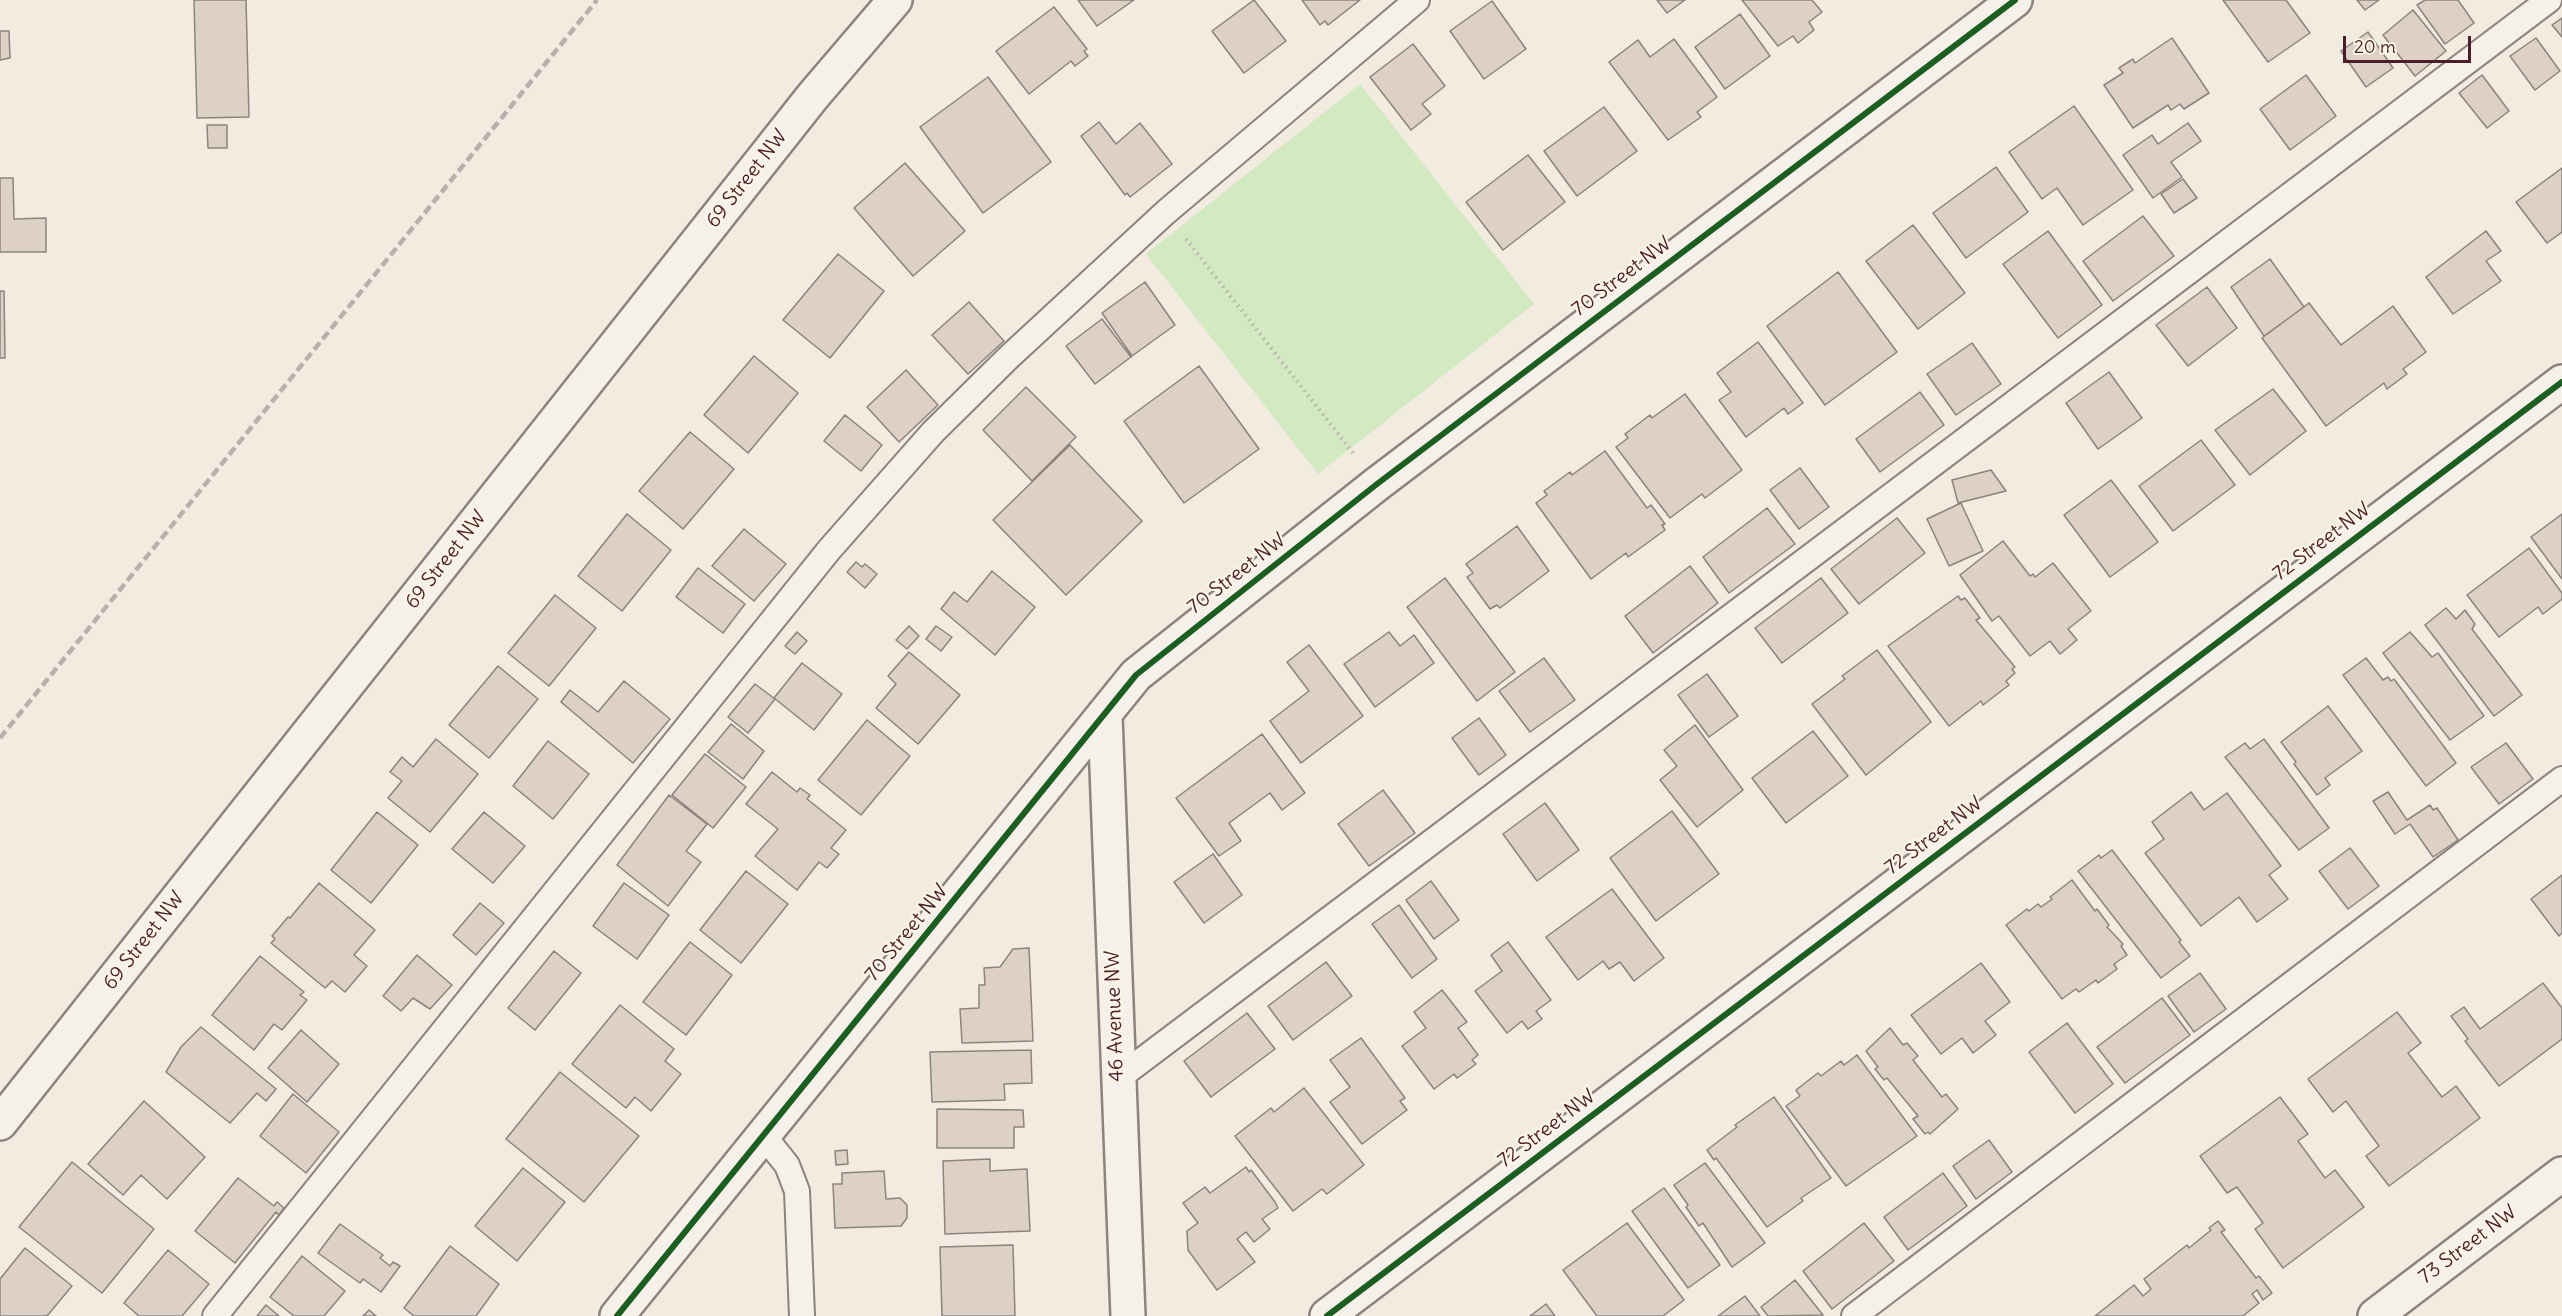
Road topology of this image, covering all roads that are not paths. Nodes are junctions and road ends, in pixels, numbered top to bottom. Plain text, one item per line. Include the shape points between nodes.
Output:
1 (896, 0) edge
2 (1418, 0) edge
3 (2015, 0) edge
4 (2549, 0) edge
5 (2562, 382) edge
6 (1105, 716) junction
7 (2562, 779) edge
8 (1117, 1079) junction
9 (0, 1123) edge
10 (764, 1135) junction
11 (2562, 1174) edge
12 (215, 1316) edge
13 (617, 1316) edge
14 (802, 1316) edge
15 (1128, 1316) edge
16 (1327, 1316) edge
17 (1854, 1316) edge
18 (2375, 1316) edge

1 - 9 street, 69 Street NW via 813,96
2 - 12 lane via 1166,212 933,432 830,550
3 - 6 street, 70 Street NW via 1377,484 1136,675
4 - 8 lane
5 - 16 street, 72 Street NW
6 - 8 street, 46 Avenue NW
6 - 10 street, 70 Street NW
7 - 17 lane
8 - 15 street, 46 Avenue NW
10 - 13 street, 70 Street NW
10 - 14 lane via 787,1165 797,1191
11 - 18 street, 73 Street NW

